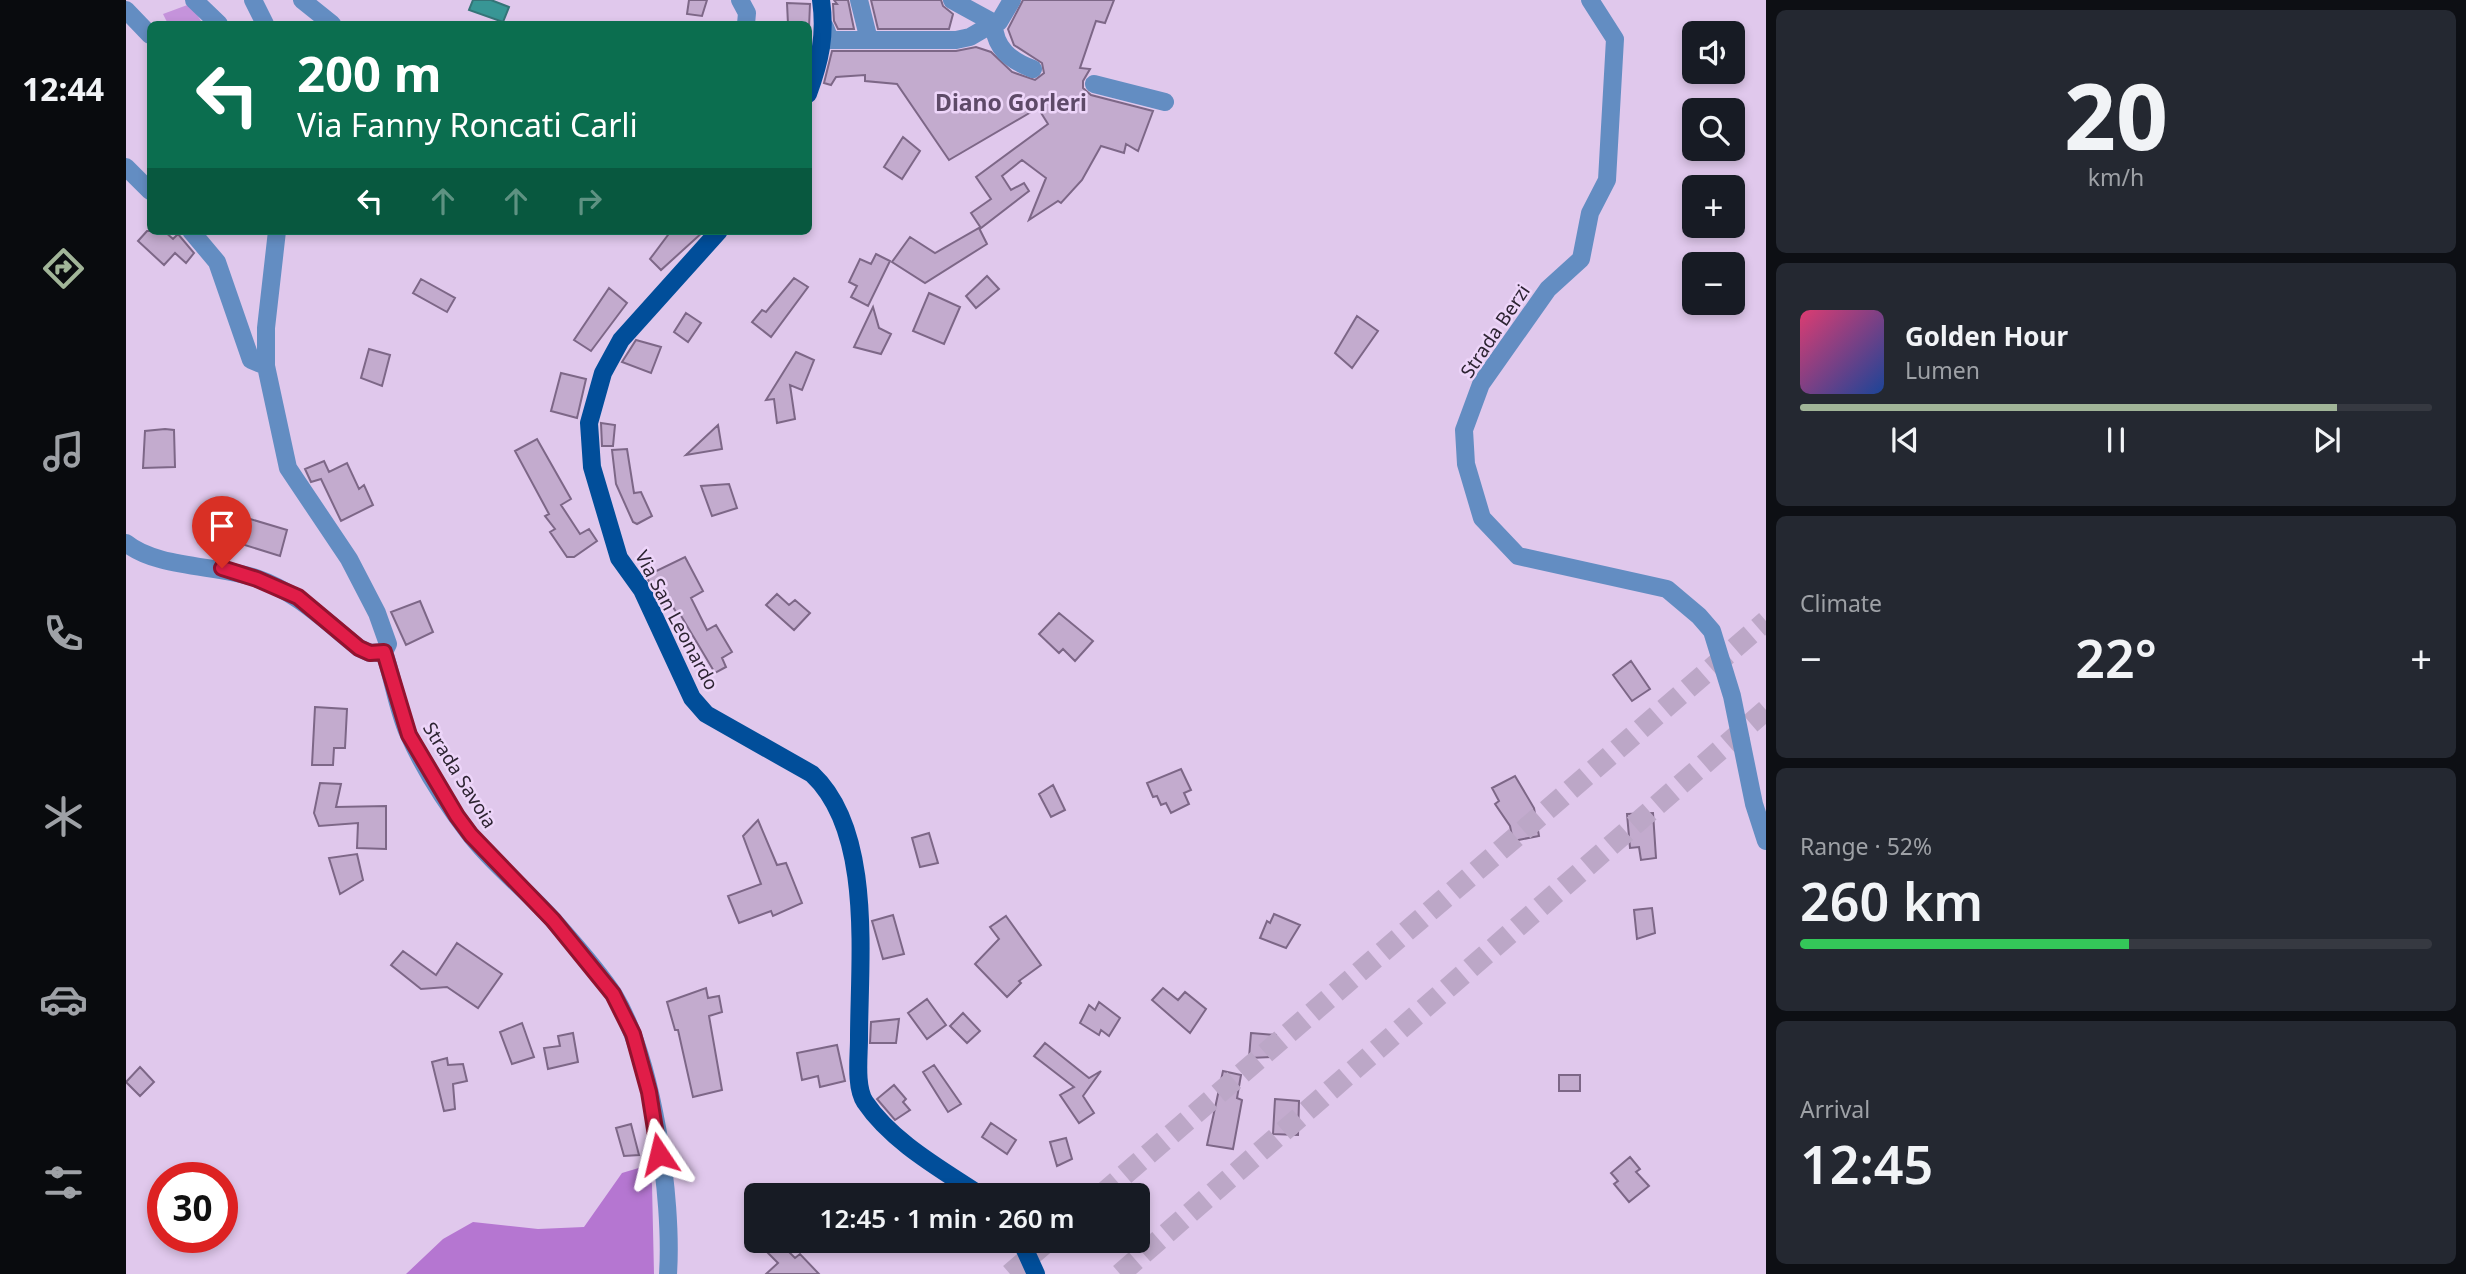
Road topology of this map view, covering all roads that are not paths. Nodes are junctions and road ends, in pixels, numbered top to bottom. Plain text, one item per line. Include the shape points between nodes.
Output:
1 (194, 0) edge
2 (253, 0) edge
3 (302, 0) edge
4 (740, 0) edge
5 (821, 0) edge
6 (859, 0) edge
7 (952, 0) edge
8 (1012, 0) edge
9 (1590, 0) edge
10 (126, 10) edge
11 (216, 21) edge
12 (264, 21) edge
13 (328, 21) edge
14 (746, 21) edge
15 (994, 23) junction
16 (825, 27) junction
17 (147, 32) edge
18 (870, 40) junction
19 (1033, 69) dead end
20 (812, 83) edge
21 (1094, 84) dead end
22 (1164, 102) dead end
23 (126, 167) edge
24 (147, 188) edge
25 (194, 235) edge
26 (278, 235) edge
27 (715, 235) edge
28 (266, 366) junction
29 (126, 543) edge
30 (384, 652) junction
31 (1766, 841) edge
32 (962, 1183) edge
33 (1026, 1253) edge
34 (668, 1274) edge
35 (1036, 1274) edge

1 - 11 street
2 - 12 street
3 - 13 street
4 - 14 street
5 - 16 main road
6 - 18 street
7 - 15 street
8 - 15 street
9 - 31 street, Strada Berzi via 1615,39 1607,180 1590,213 1581,259 1548,289 1481,384 1464,430 1466,464 1482,518 1518,556 1667,589 1712,631
10 - 17 street
15 - 18 street via 964,39
15 - 19 street via 1001,48
16 - 18 street via 830,40
16 - 20 main road
21 - 22 street
23 - 24 street
25 - 28 street via 217,261 251,360
26 - 28 street, Strada Savoia
27 - 32 main road, Via San Leonardo via 621,340 603,373 589,423 592,467 602,506 619,558 642,590 692,698 706,714 812,774 839,813 853,855 858,902 863,1100 914,1150
28 - 30 street, Strada Savoia via 288,468 355,570 388,644
29 - 30 street via 138,554 222,568 257,579 298,597 359,648
30 - 34 street, Strada Savoia via 409,735 457,816 553,920 613,994 633,1034 659,1154 670,1245
33 - 35 main road

